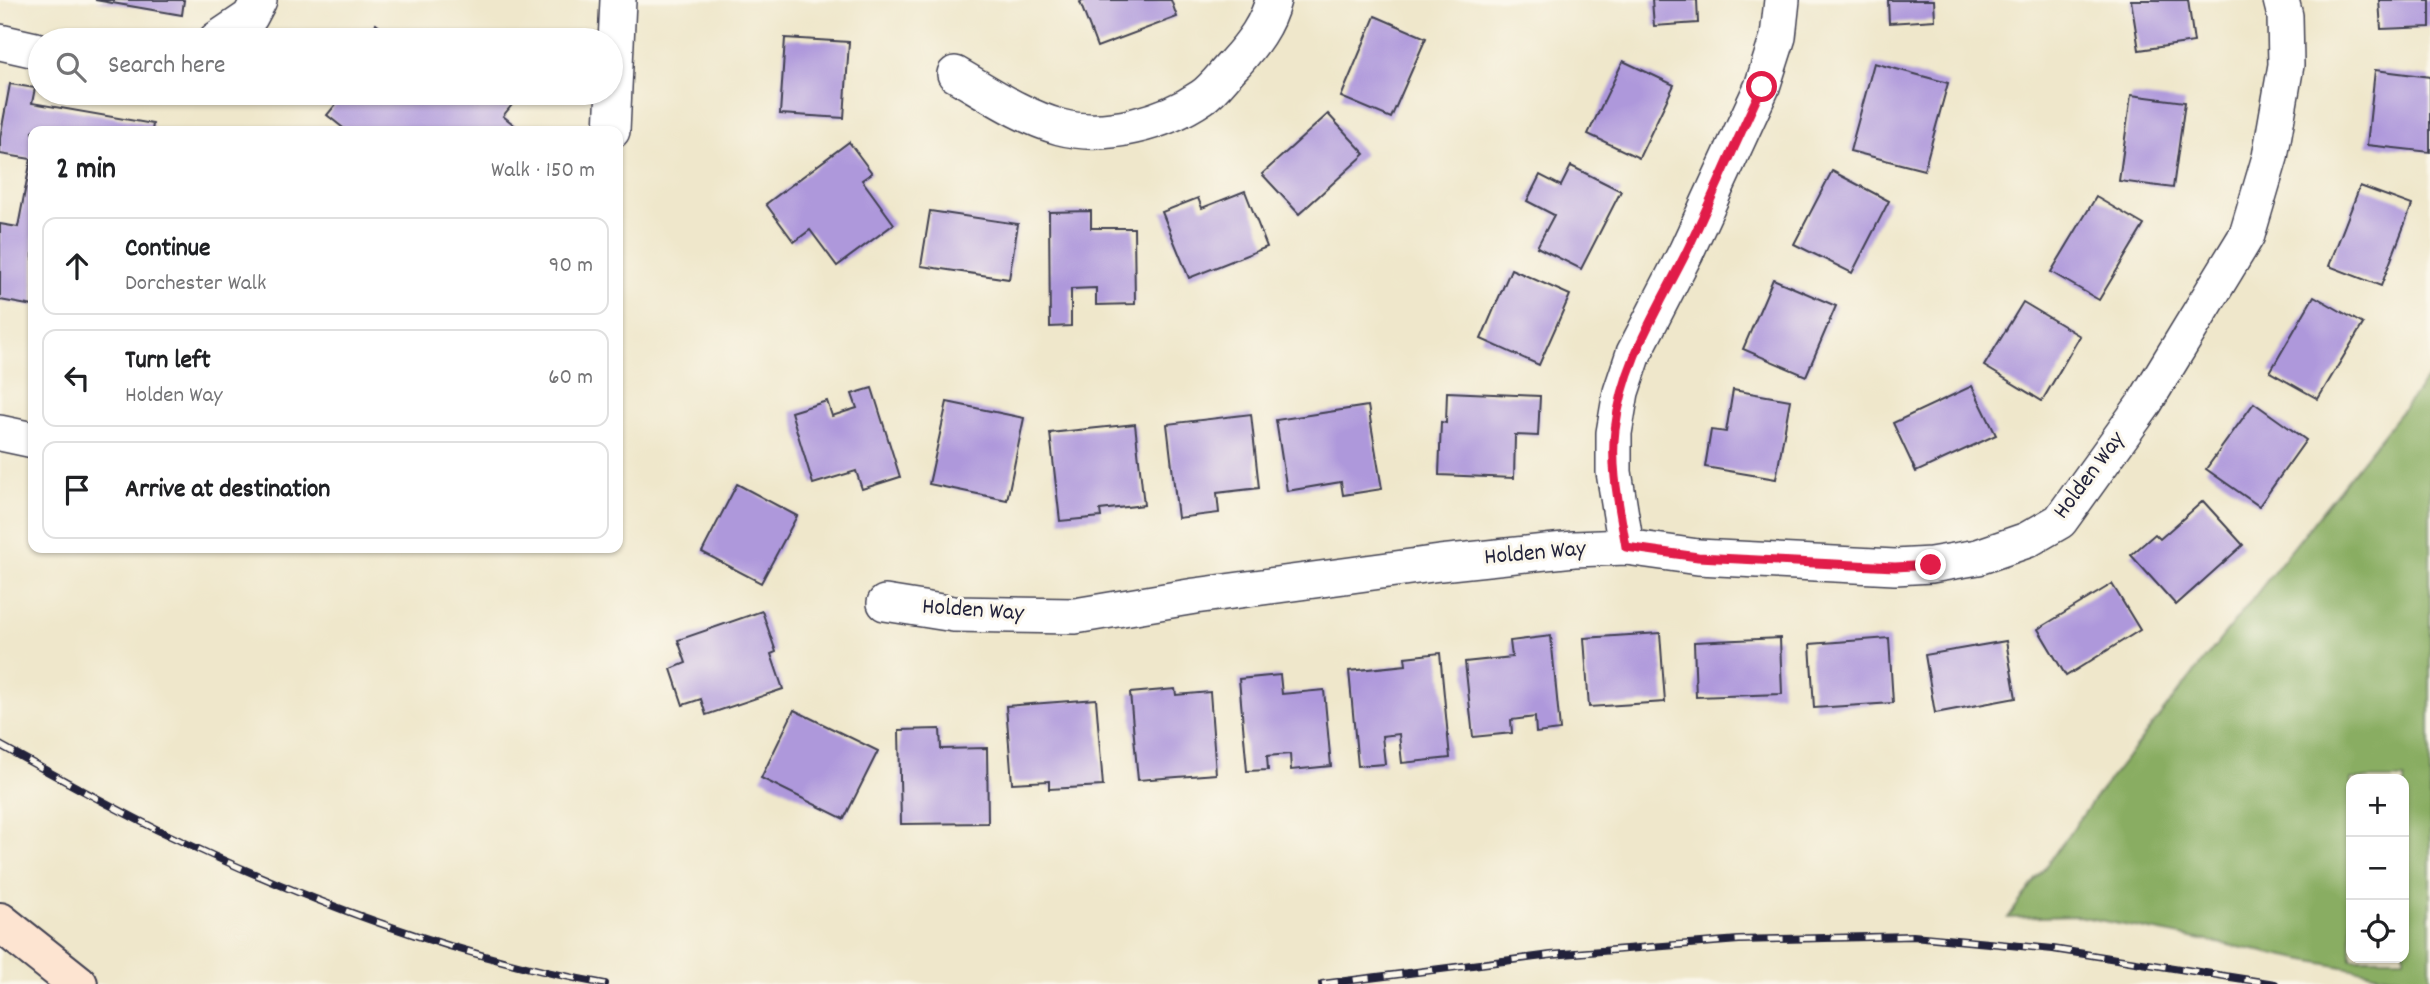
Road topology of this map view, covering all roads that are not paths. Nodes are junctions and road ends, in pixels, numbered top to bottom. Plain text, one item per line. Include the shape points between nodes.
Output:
1 (259, 0) edge
2 (618, 0) edge
3 (1273, 0) edge
4 (1782, 0) edge
5 (2281, 0) edge
6 (234, 28) edge
7 (617, 28) edge
8 (0, 41) edge
9 (28, 48) edge
10 (955, 74) dead end
11 (613, 105) edge
12 (612, 126) edge
13 (0, 433) edge
14 (28, 439) edge
15 (1626, 547) junction
16 (885, 603) dead end
17 (0, 922) edge
18 (78, 984) edge

1 - 6 street via 250,17
2 - 7 street
3 - 10 street via 1252,44 1204,96 1177,112 1142,123 1083,132 1059,127
4 - 15 street via 1779,37 1762,87 1634,354 1621,392 1614,472
5 - 15 street, Holden Way via 2286,65 2270,157 2246,235 2144,404 2060,521 2027,540 1978,557 1931,565 1698,557
8 - 9 street
11 - 12 street
13 - 14 street
15 - 16 street, Holden Way via 1440,563 1075,615 954,614
17 - 18 main road

